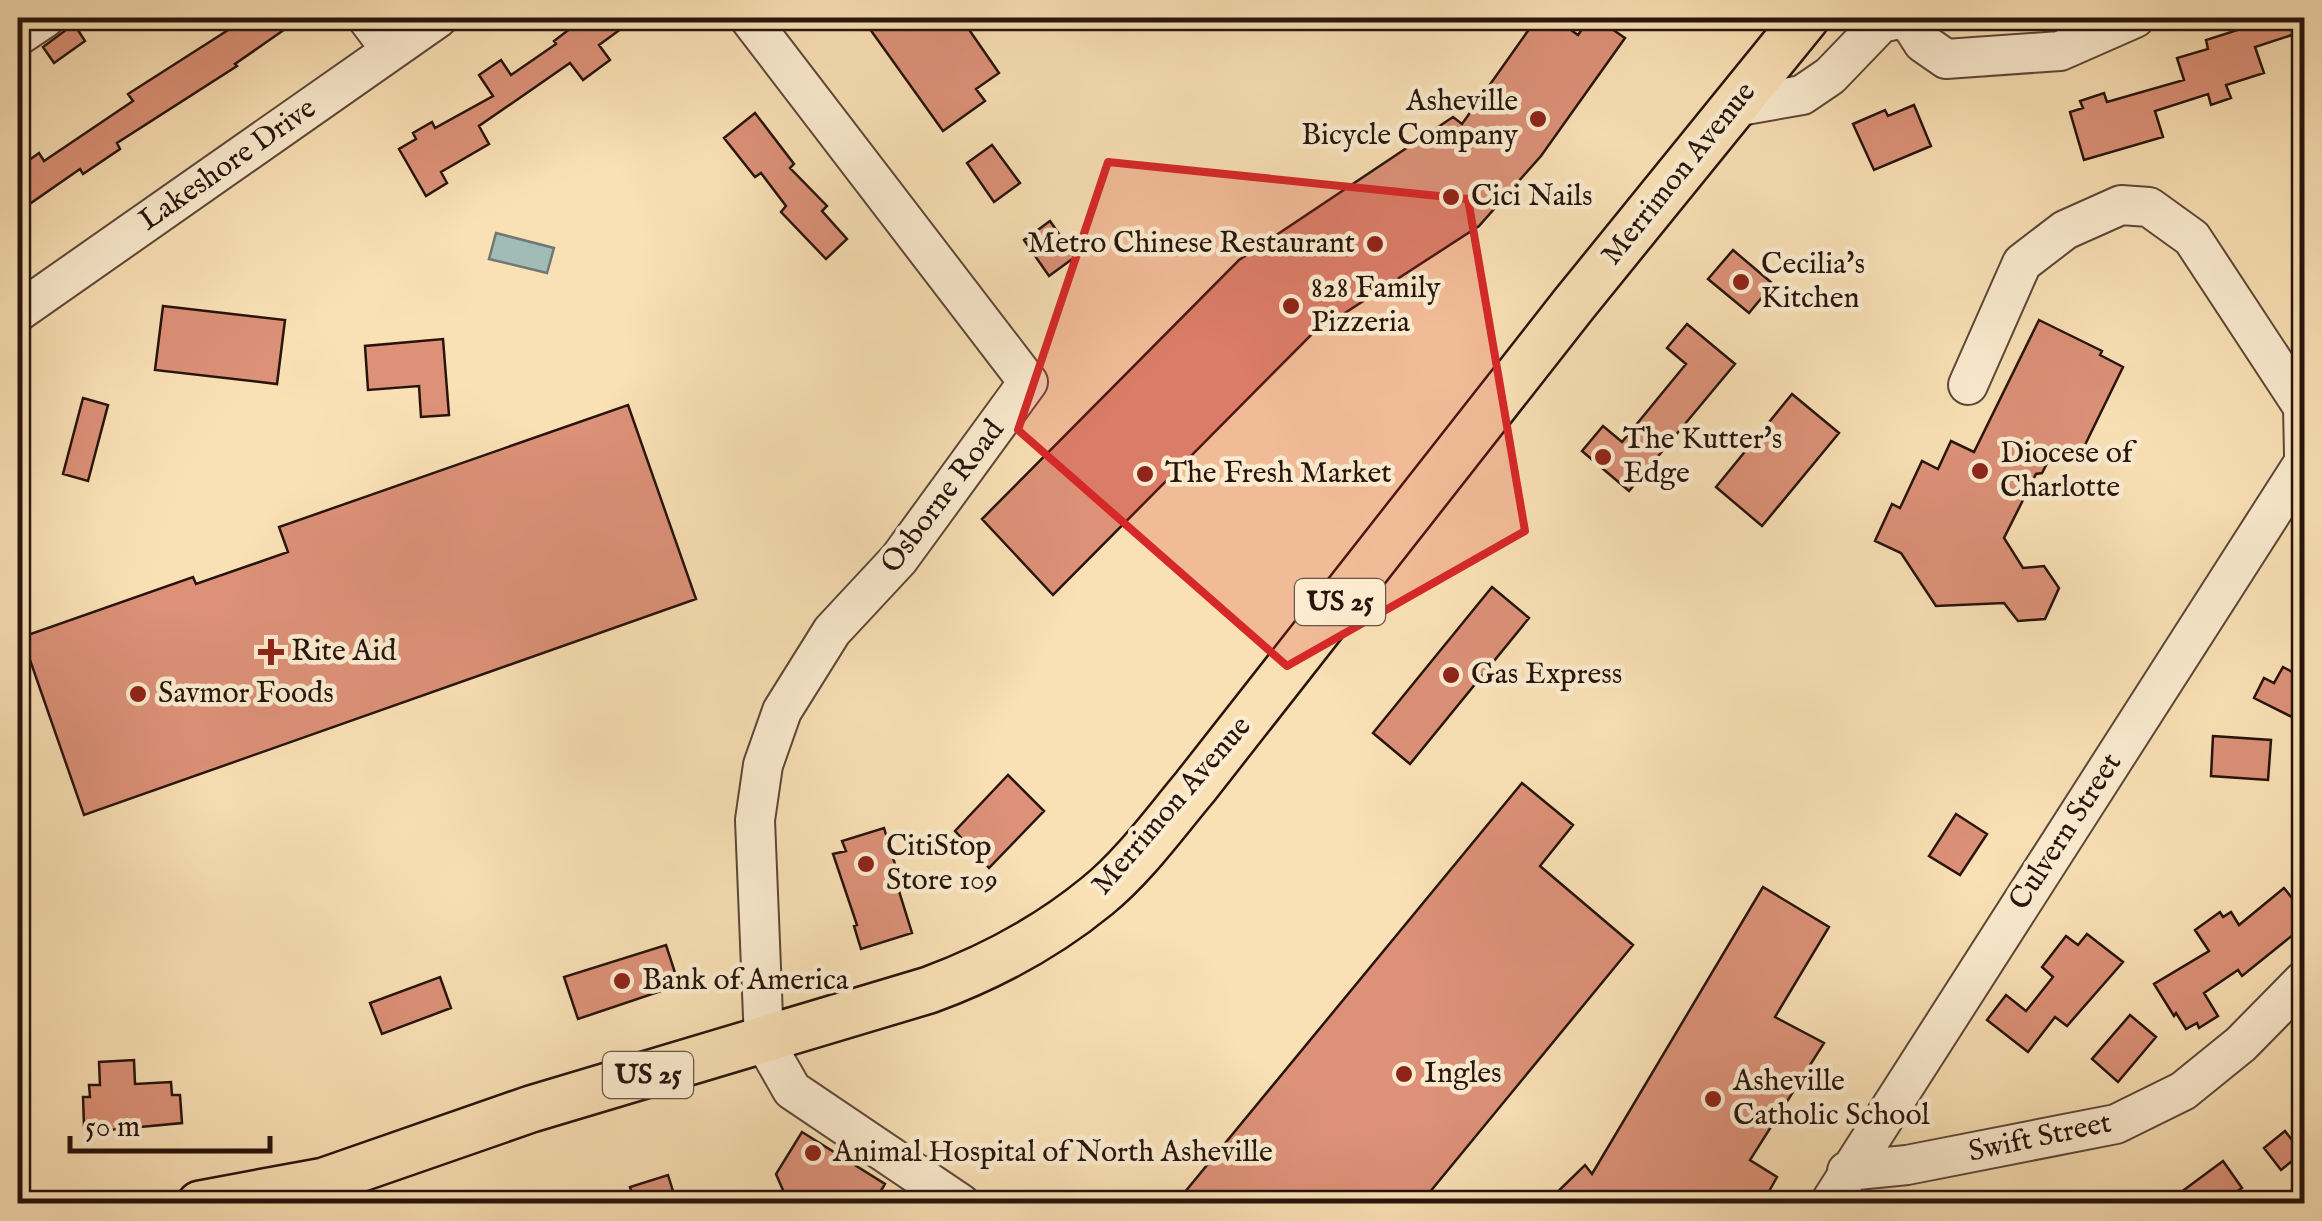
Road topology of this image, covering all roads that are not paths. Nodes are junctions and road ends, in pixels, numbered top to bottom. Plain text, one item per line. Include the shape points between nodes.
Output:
1 (45, 18) edge
2 (367, 18) edge
3 (438, 18) edge
4 (749, 18) edge
5 (1806, 18) edge
6 (1906, 18) edge
7 (2135, 18) edge
8 (18, 36) edge
9 (391, 50) junction
10 (1734, 107) junction
11 (18, 312) edge
12 (1968, 385) dead end
13 (2304, 458) edge
14 (2304, 980) edge
15 (764, 1041) junction
16 (1838, 1187) edge
17 (326, 1192) edge
18 (200, 1204) edge
19 (961, 1204) edge

1 - 8 street
2 - 9 street
3 - 9 street, Lakeshore Drive
4 - 15 street, Osborne Road via 1028,382 900,560 832,631 782,711 754,820
5 - 10 main road, Merrimon Avenue / US 25
6 - 7 street via 1923,43 1946,59 2060,51
6 - 10 street via 1882,23 1802,95
9 - 11 street, Lakeshore Drive
10 - 15 main road, Merrimon Avenue / US 25 via 1196,787 1099,895 974,974
12 - 13 street, Culvern Street via 2022,263 2065,230 2122,205 2149,208 2192,238 2302,407
13 - 16 street, Culvern Street
14 - 16 street, Swift Street via 2183,1091 2116,1124 1924,1162
15 - 17 main road, Merrimon Avenue / US 25 via 531,1109
15 - 19 street via 792,1090
17 - 18 main road, Merrimon Avenue / US 25

